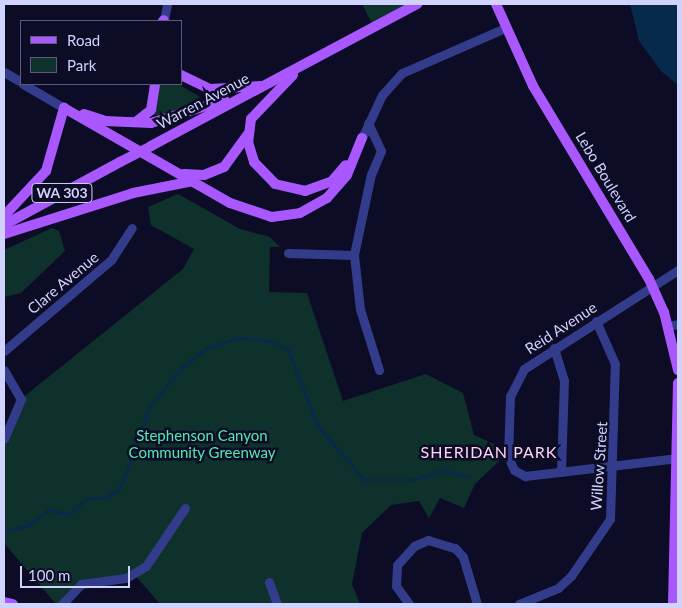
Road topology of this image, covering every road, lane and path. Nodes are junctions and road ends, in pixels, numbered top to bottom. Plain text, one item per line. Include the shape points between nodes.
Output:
1 (167, 4) edge
2 (417, 4) edge
3 (496, 4) edge
4 (164, 20) edge
5 (505, 28) junction
6 (303, 65) junction
7 (4, 72) edge
8 (182, 75) edge
9 (20, 82) edge
10 (25, 85) edge
11 (156, 85) edge
12 (263, 86) junction
13 (64, 108) junction
14 (136, 123) junction
15 (368, 123) junction
16 (248, 133) junction
17 (362, 138) junction
18 (178, 173) junction
19 (195, 182) junction
20 (4, 216) edge
21 (4, 225) edge
22 (132, 228) dead end
23 (4, 234) edge
24 (288, 253) dead end
25 (354, 255) junction
26 (678, 270) edge
27 (652, 285) junction
28 (596, 321) junction
29 (673, 325) edge
30 (554, 348) junction
31 (4, 351) edge
32 (678, 364) edge
33 (4, 370) edge
34 (379, 370) dead end
35 (678, 383) edge
36 (4, 439) edge
37 (677, 458) edge
38 (614, 466) junction
39 (561, 472) junction
40 (185, 508) dead end
41 (269, 582) dead end
42 (4, 602) edge
43 (13, 604) edge
44 (62, 604) edge
45 (277, 604) edge
46 (409, 604) edge
47 (477, 604) edge
48 (520, 604) edge
49 (673, 604) edge

1 - 4 street
2 - 6 main road, Warren Avenue / WA 303
3 - 5 main road, Lebo Boulevard
5 - 15 street via 402,73 382,95
5 - 27 main road, Lebo Boulevard via 533,86
6 - 12 main road, Warren Avenue / WA 303
6 - 16 main road via 263,101 251,119
7 - 9 street
8 - 12 main road via 210,89
10 - 13 street
11 - 14 main road via 151,110
12 - 14 main road via 186,115
12 - 21 main road, Warren Avenue / WA 303, bridge
13 - 14 main road via 105,121
13 - 18 main road
13 - 20 main road via 46,171
15 - 17 street
15 - 25 street via 382,151 371,174
16 - 17 main road via 254,162 266,178 284,188 304,191 338,175
16 - 18 main road via 224,167 204,175
17 - 19 main road via 347,175 333,193 291,216 252,213
18 - 19 main road
19 - 23 main road via 133,193
22 - 31 street, Clare Avenue via 111,260
24 - 25 street
25 - 34 street via 360,309
26 - 27 street, Reid Avenue
27 - 28 street, Reid Avenue
27 - 29 main road, Lebo Boulevard
28 - 30 street, Reid Avenue
28 - 38 street, Willow Street via 616,364
29 - 32 main road, Lebo Boulevard
30 - 39 street via 564,380
30 - 39 street, Reid Avenue via 524,369 510,396 508,457 514,470 525,476
33 - 36 street via 15,382 21,399
35 - 37 main road
37 - 38 street
37 - 49 main road
38 - 39 street
38 - 48 street, Willow Street via 610,519 589,554 558,588
40 - 44 street via 146,566 126,578 82,584
41 - 45 street
42 - 43 main road
46 - 47 street via 396,586 397,565 414,546 428,540 455,548 463,557

